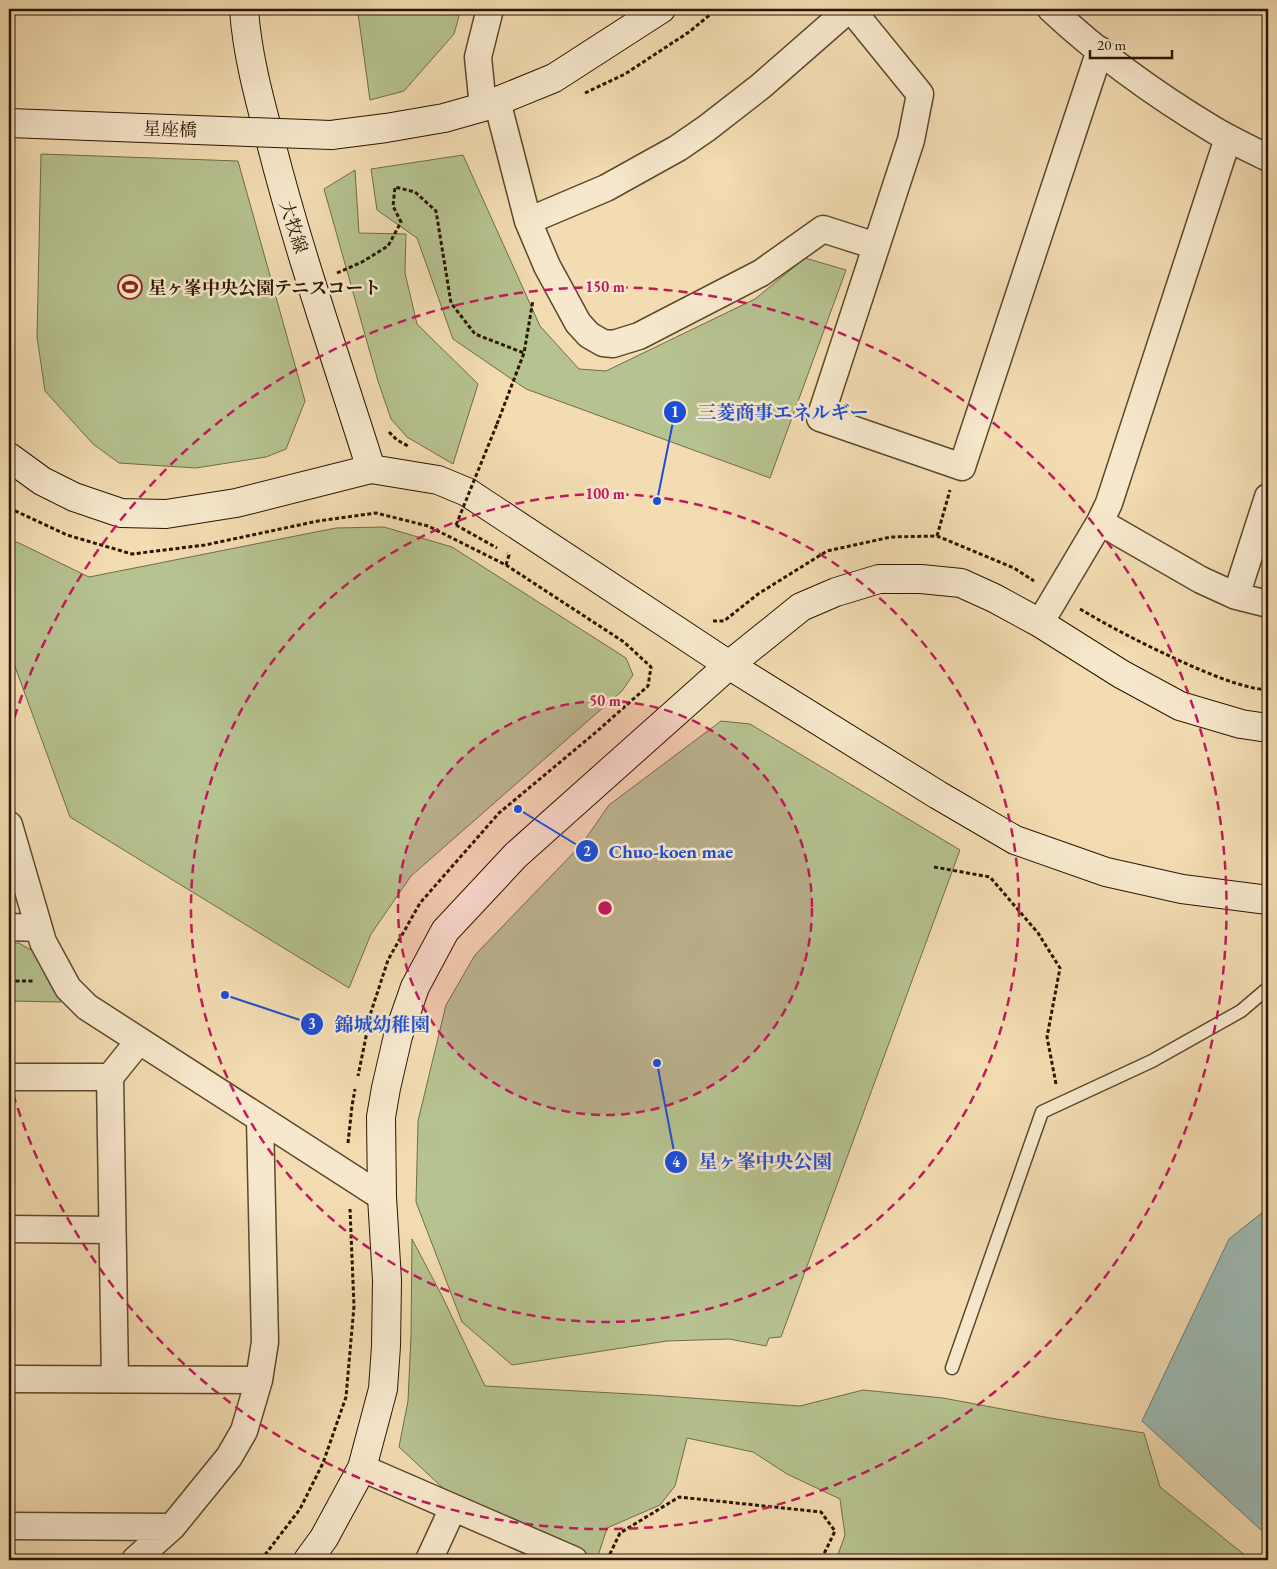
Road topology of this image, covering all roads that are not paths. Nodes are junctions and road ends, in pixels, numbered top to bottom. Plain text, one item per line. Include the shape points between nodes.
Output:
1 (244, 9) edge
2 (490, 9) edge
3 (661, 9) edge
4 (850, 9) edge
5 (1051, 9) edge
6 (1100, 50) junction
7 (490, 104) junction
8 (9, 123) edge
9 (1228, 138) junction
10 (1268, 158) edge
11 (528, 222) junction
12 (876, 246) junction
13 (9, 457) edge
14 (371, 469) junction
15 (1268, 497) edge
16 (1100, 522) junction
17 (1236, 596) junction
18 (1268, 604) edge
19 (1040, 624) junction
20 (729, 665) junction
21 (1268, 728) edge
22 (9, 825) edge
23 (1268, 900) edge
24 (9, 927) edge
25 (39, 928) junction
26 (1268, 988) edge
27 (139, 1041) junction
28 (9, 1077) edge
29 (110, 1077) junction
30 (260, 1119) junction
31 (382, 1197) junction
32 (9, 1229) edge
33 (112, 1230) junction
34 (952, 1368) dead end
35 (9, 1379) edge
36 (114, 1379) junction
37 (259, 1380) junction
38 (362, 1468) junction
39 (453, 1508) junction
40 (9, 1526) edge
41 (172, 1527) junction
42 (135, 1560) edge
43 (308, 1560) edge
44 (429, 1560) edge
45 (574, 1560) edge

1 - 14 street, 大牧線 via 245,33 254,75 284,193
2 - 7 street via 478,57
3 - 7 street, 星座橋 via 554,78
4 - 11 street via 761,86 678,148 606,188
4 - 12 street via 920,94 911,140
5 - 6 street
6 - 9 street via 1174,104
6 - 12 street via 962,468 820,418
7 - 8 street, 星座橋, bridge via 444,118 331,135
7 - 11 street
9 - 10 street
9 - 16 street via 1109,503
11 - 12 street via 578,324 589,335 603,343 613,344 639,336 761,272 823,229
13 - 14 street via 42,481 74,497 121,513 166,514 236,503
14 - 20 street via 438,480 467,492
15 - 17 street
16 - 17 street via 1201,580
16 - 19 street
17 - 18 street
19 - 20 street via 961,583 879,579 801,607
19 - 21 street via 1180,706 1241,724
20 - 23 street via 1015,840 1106,872 1182,888
20 - 31 street via 516,855 445,931 415,988 398,1036 381,1117
22 - 25 street
24 - 25 street
25 - 27 street via 68,988 87,1007
26 - 34 lane via 1241,1011 1152,1061 1042,1112
27 - 29 street
27 - 30 street
28 - 29 street
29 - 33 street
30 - 31 street
30 - 37 street via 265,1342
31 - 38 street via 387,1280 384,1380
32 - 33 street
33 - 36 street
35 - 36 street
36 - 37 street
37 - 41 street via 244,1431 229,1457
38 - 39 street
38 - 43 street via 324,1538
39 - 44 street
39 - 45 street
40 - 41 street
41 - 42 street

